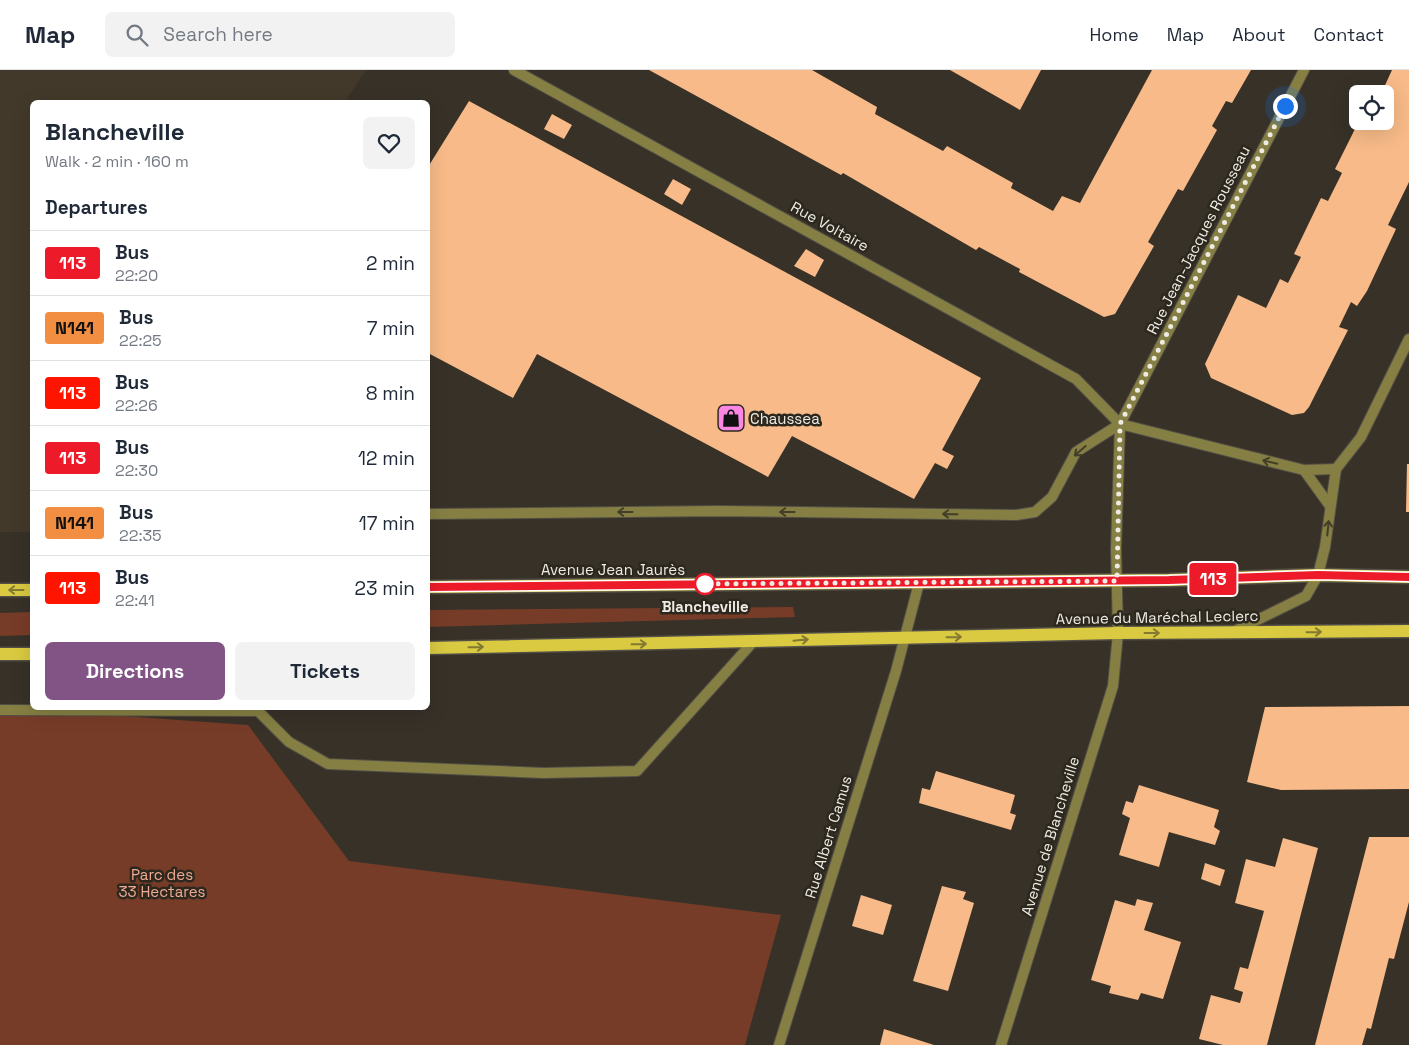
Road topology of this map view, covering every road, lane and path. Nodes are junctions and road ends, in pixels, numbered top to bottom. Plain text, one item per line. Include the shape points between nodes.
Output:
1 (514, 70) edge
2 (1304, 70) edge
3 (1409, 339) edge
4 (1120, 424) junction
5 (1336, 469) junction
6 (1304, 470) junction
7 (1330, 506) junction
8 (430, 514) edge
9 (1318, 575) junction
10 (1409, 577) edge
11 (1117, 581) junction
12 (918, 583) junction
13 (430, 587) edge
14 (0, 590) edge
15 (30, 590) edge
16 (1409, 631) edge
17 (1118, 633) junction
18 (1231, 633) junction
19 (905, 638) junction
20 (753, 642) junction
21 (430, 648) edge
22 (30, 654) edge
23 (1, 656) edge
24 (0, 710) edge
25 (30, 710) edge
26 (256, 710) edge
27 (779, 1045) edge
28 (1001, 1045) edge

1 - 4 street, Rue Voltaire via 1076,378
2 - 4 street, Rue Jean-Jacques Rousseau
3 - 5 street via 1361,437
6 -> 4 street
4 -> 8 street via 1076,452 1052,496 1036,512 1016,515 727,511
4 - 11 street, Avenue de Blancheville
5 - 6 street
5 - 7 street
6 - 7 street
9 -> 7 street via 1326,547
9 - 10 main road
9 - 11 main road
9 - 18 street via 1306,596
11 - 12 main road
11 - 17 street, Avenue de Blancheville
12 - 13 main road, Avenue Jean Jaurès
12 - 19 street, Rue Albert Camus
15 -> 14 main road
18 -> 16 main road, Avenue du Maréchal Leclerc
17 -> 18 main road, Avenue du Maréchal Leclerc
19 -> 17 main road, Avenue du Maréchal Leclerc
17 - 28 street, Avenue de Blancheville via 1112,686
20 -> 19 main road
19 - 27 street, Rue Albert Camus
21 -> 20 main road
20 - 26 street via 637,771 543,773 328,764 289,742
22 - 23 main road
24 - 25 street

